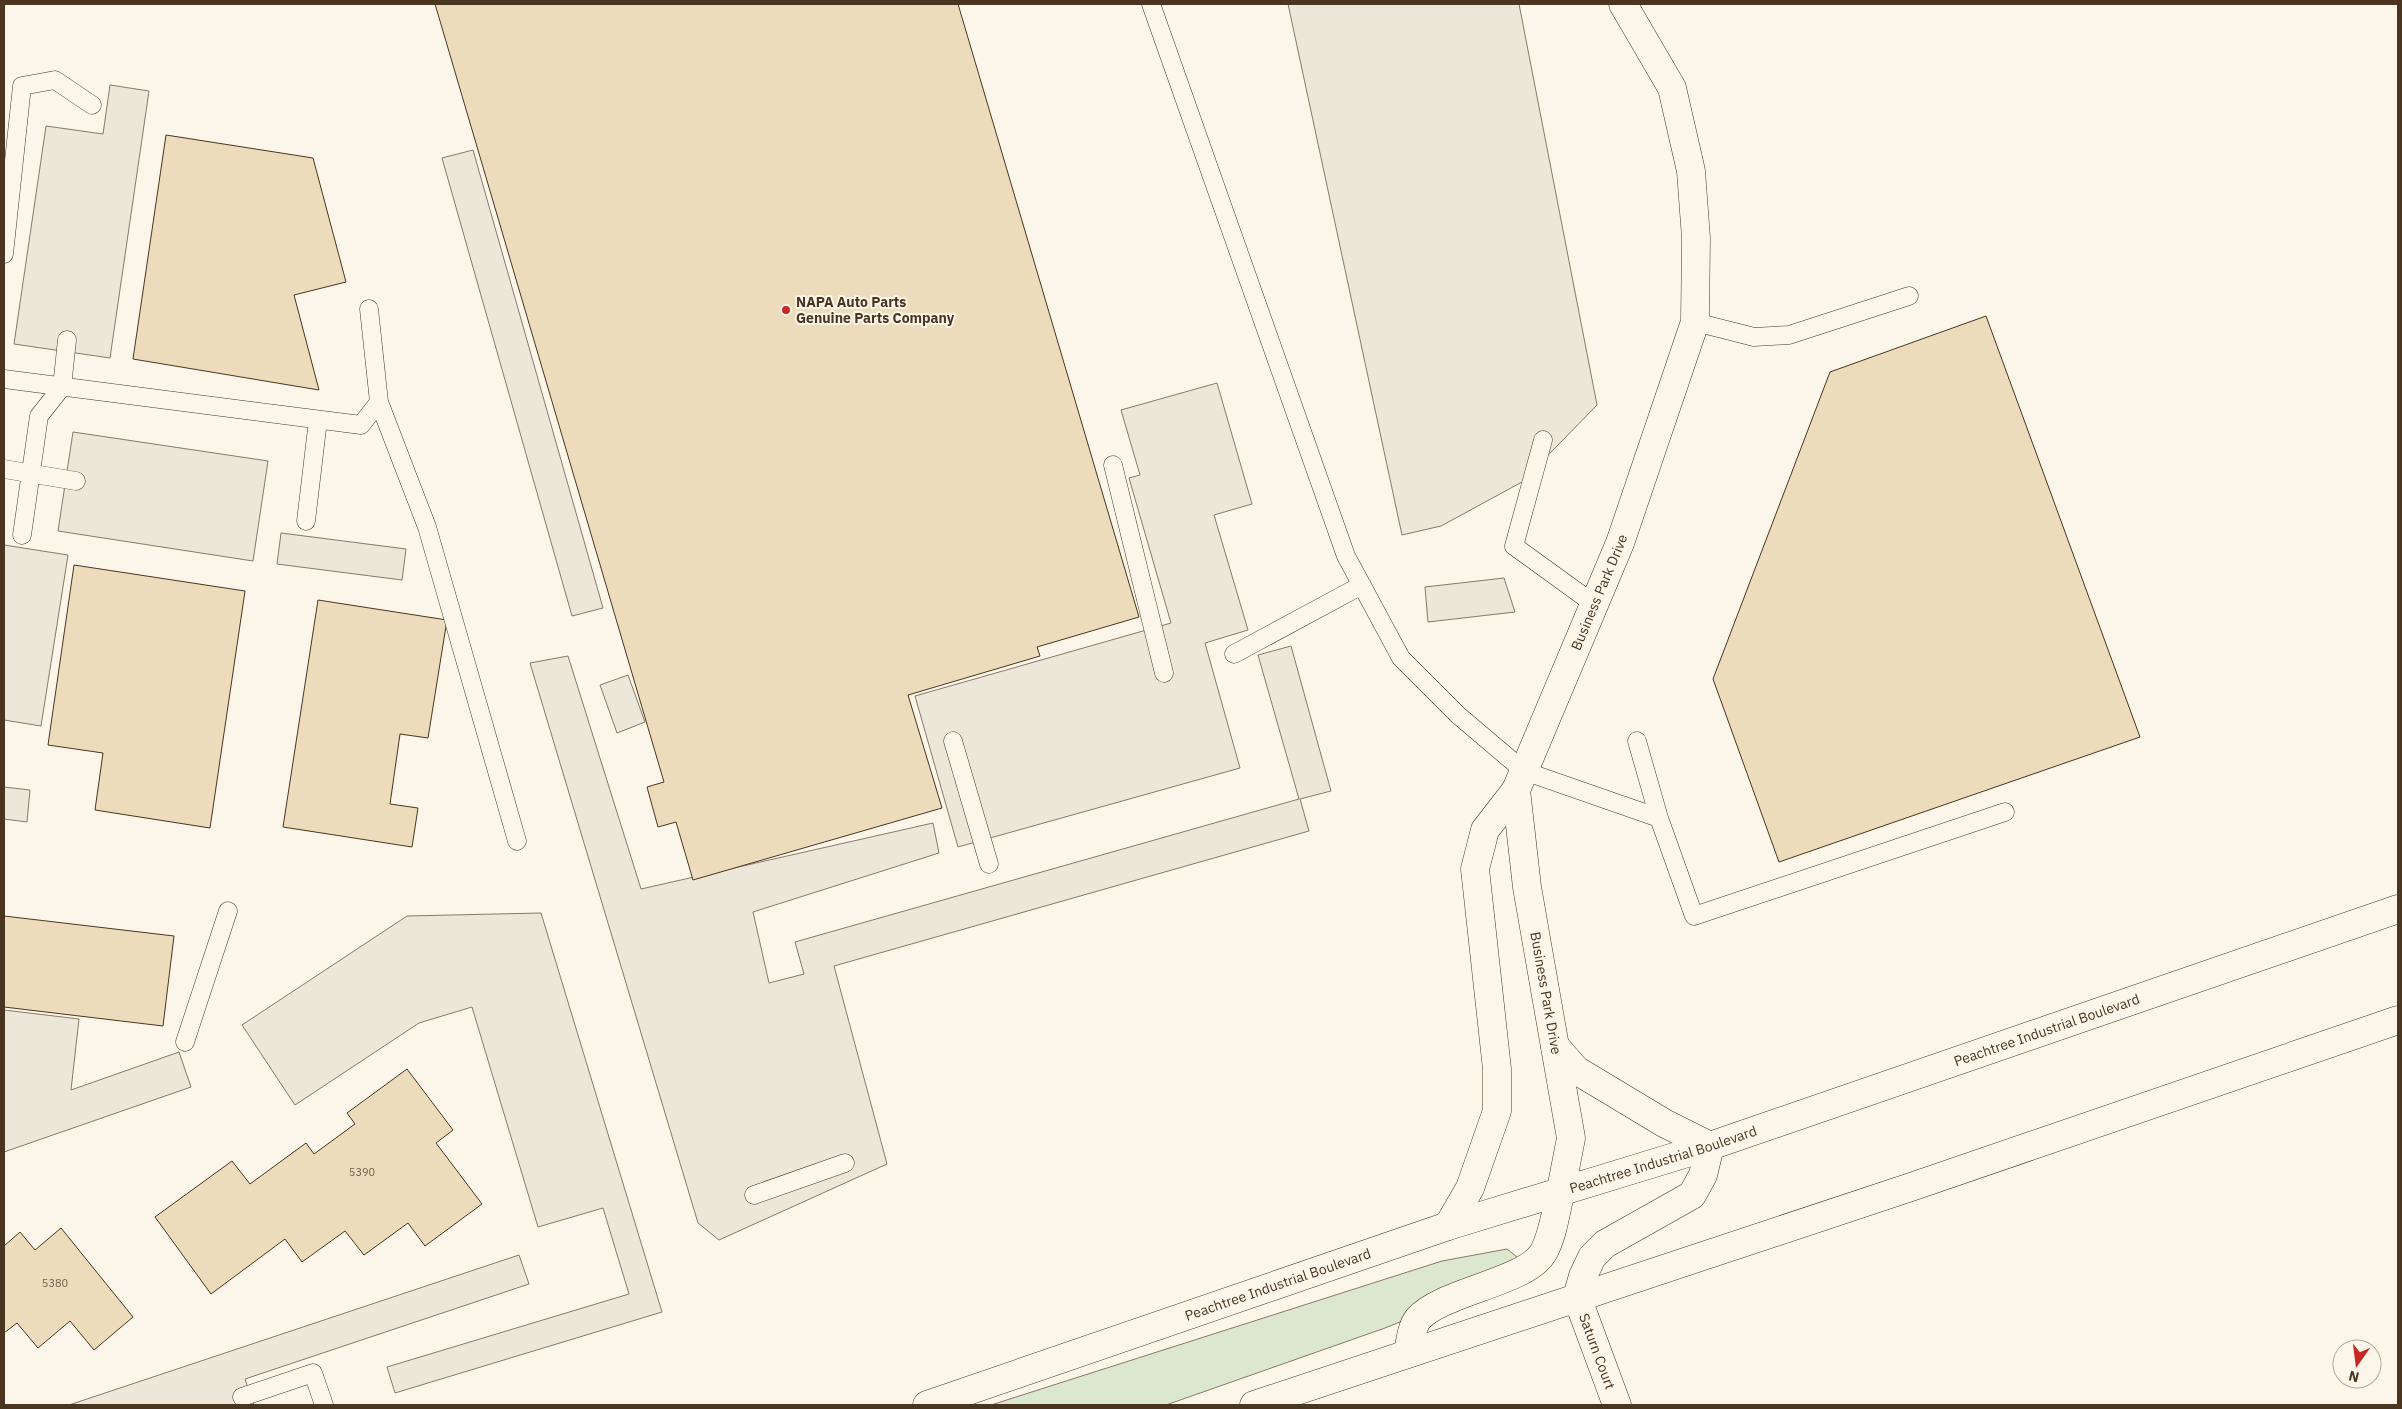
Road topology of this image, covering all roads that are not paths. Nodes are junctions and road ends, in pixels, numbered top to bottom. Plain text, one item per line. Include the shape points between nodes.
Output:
1 (1151, 4) edge
2 (1623, 4) edge
3 (92, 105) dead end
4 (4, 254) edge
5 (1909, 296) dead end
6 (368, 309) dead end
7 (1695, 322) junction
8 (67, 340) dead end
9 (4, 379) edge
10 (62, 386) junction
11 (380, 402) junction
12 (318, 420) junction
13 (1543, 440) dead end
14 (1113, 464) dead end
15 (4, 469) edge
16 (31, 473) junction
17 (76, 480) dead end
18 (306, 521) dead end
19 (22, 535) dead end
20 (1362, 586) junction
21 (1594, 604) junction
22 (1234, 654) dead end
23 (1164, 673) dead end
24 (953, 741) dead end
25 (1637, 741) dead end
26 (1520, 780) junction
27 (2005, 812) dead end
28 (1659, 818) junction
29 (517, 840) dead end
30 (989, 864) dead end
31 (2398, 909) edge
32 (228, 911) dead end
33 (2398, 1020) edge
34 (185, 1042) dead end
35 (1555, 1046) junction
36 (1710, 1146) junction
37 (845, 1163) dead end
38 (1561, 1190) junction
39 (754, 1195) dead end
40 (1448, 1226) junction
41 (1576, 1297) junction
42 (1408, 1353) junction
43 (242, 1397) dead end
44 (324, 1405) edge
45 (926, 1405) edge
46 (1254, 1405) edge
47 (1617, 1405) edge

1 - 20 lane via 1346,556
2 - 7 main road, Business Park Drive via 1672,88 1691,171 1696,238
3 - 4 lane via 55,80 22,86
5 - 7 lane via 1789,335 1754,337
6 - 11 lane
7 - 21 main road, Business Park Drive via 1620,543
8 - 10 lane
9 - 10 lane
10 - 12 lane
10 - 16 lane via 39,416
11 - 12 lane via 361,425
11 - 29 lane via 427,527
12 - 18 lane
13 - 21 lane via 1514,546
14 - 23 lane
15 - 16 lane
16 - 17 lane
16 - 19 lane
20 - 22 lane
20 - 26 lane via 1401,658
21 - 26 main road, Business Park Drive
24 - 30 lane
25 - 28 lane
26 - 28 lane
26 - 35 main road, Business Park Drive via 1527,887
26 - 40 main road via 1484,830 1475,869 1497,1069 1497,1111 1470,1188
27 - 28 lane via 1694,916
31 - 36 main road, Peachtree Industrial Boulevard
32 - 34 lane
33 - 41 main road via 1920,1184
35 - 36 main road via 1576,1070 1664,1123
35 - 38 main road, Business Park Drive via 1571,1138
36 - 38 main road, Peachtree Industrial Boulevard
36 - 41 main road via 1703,1175 1692,1195 1605,1244 1592,1258
37 - 39 lane
38 - 40 main road, Peachtree Industrial Boulevard
38 - 42 main road, Business Park Drive via 1543,1254 1530,1266 1434,1307 1417,1320
40 - 45 main road, Peachtree Industrial Boulevard
41 - 42 main road
41 - 47 main road, Saturn Court
42 - 46 main road
43 - 44 lane via 313,1373

